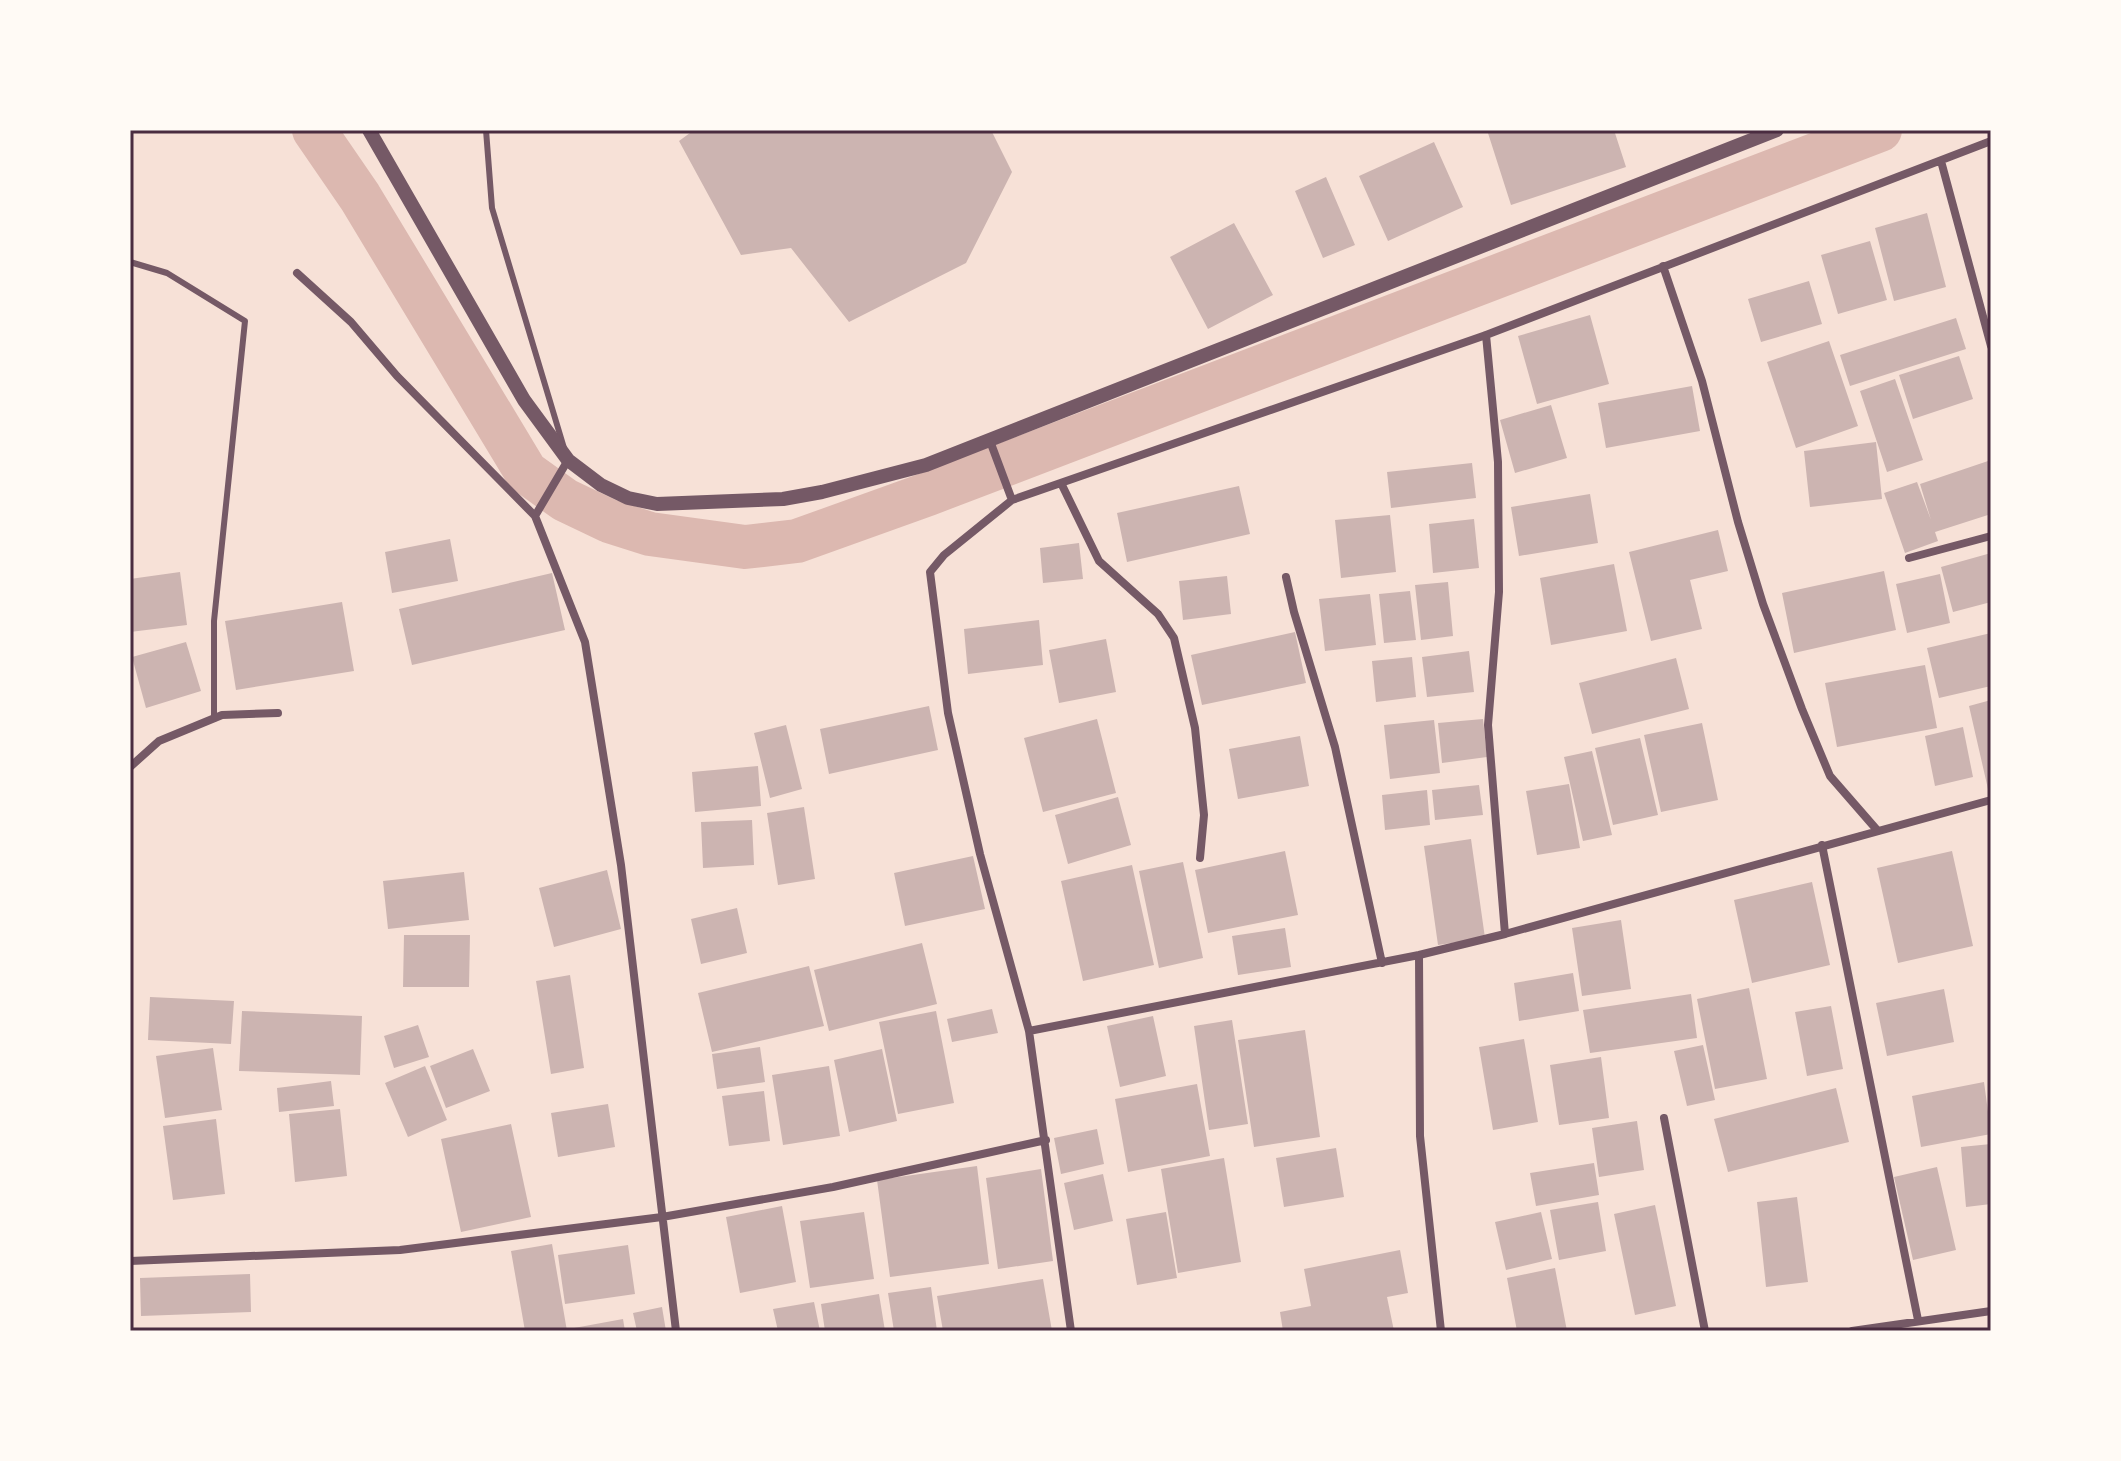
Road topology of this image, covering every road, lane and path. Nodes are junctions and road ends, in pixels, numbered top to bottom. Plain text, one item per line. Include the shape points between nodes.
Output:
1 (369, 130) edge
2 (486, 130) edge
3 (1777, 130) edge
4 (1991, 141) edge
5 (1941, 161) junction
6 (130, 262) edge
7 (1663, 266) junction
8 (297, 273) dead end
9 (1486, 335) junction
10 (1991, 346) edge
11 (992, 447) junction
12 (564, 467) junction
13 (1061, 483) junction
14 (1012, 500) junction
15 (535, 516) junction
16 (1991, 536) edge
17 (1909, 558) dead end
18 (1286, 577) dead end
19 (278, 713) dead end
20 (214, 719) junction
21 (130, 767) edge
22 (1991, 800) edge
23 (1877, 830) junction
24 (1822, 845) junction
25 (1200, 858) dead end
26 (1505, 934) junction
27 (1419, 955) junction
28 (1382, 963) junction
29 (1029, 1031) junction
30 (1664, 1118) dead end
31 (1046, 1140) junction
32 (662, 1217) junction
33 (130, 1261) edge
34 (1991, 1311) edge
35 (1918, 1320) junction
36 (676, 1331) edge
37 (1071, 1331) edge
38 (1441, 1331) edge
39 (1705, 1331) edge
40 (1852, 1331) edge

1 - 12 street
2 - 12 lane via 492,208
3 - 11 street
4 - 5 street
5 - 7 street
5 - 10 street
6 - 20 lane via 167,273 245,321 214,621
7 - 9 street
7 - 23 street via 1702,381 1742,536 1802,709 1830,776
8 - 15 street via 351,322
9 - 13 street
9 - 26 street via 1498,462 1499,563 1488,725
11 - 12 street via 783,499 657,504 628,498
11 - 14 street
12 - 15 street
13 - 14 street
13 - 25 street via 1099,561 1158,614 1174,638 1195,728 1204,815
14 - 29 street via 930,572 951,727
15 - 32 street via 585,642 621,865
16 - 17 street
18 - 28 street via 1335,747
19 - 20 street
20 - 21 street via 159,741
22 - 23 street
23 - 24 street
24 - 26 street
24 - 35 street
26 - 27 street
27 - 28 street
27 - 38 street via 1420,1136
28 - 29 street
29 - 31 street
30 - 39 street
31 - 32 street via 833,1187
31 - 37 street
32 - 33 street via 400,1250
32 - 36 street
34 - 35 street
35 - 40 street

